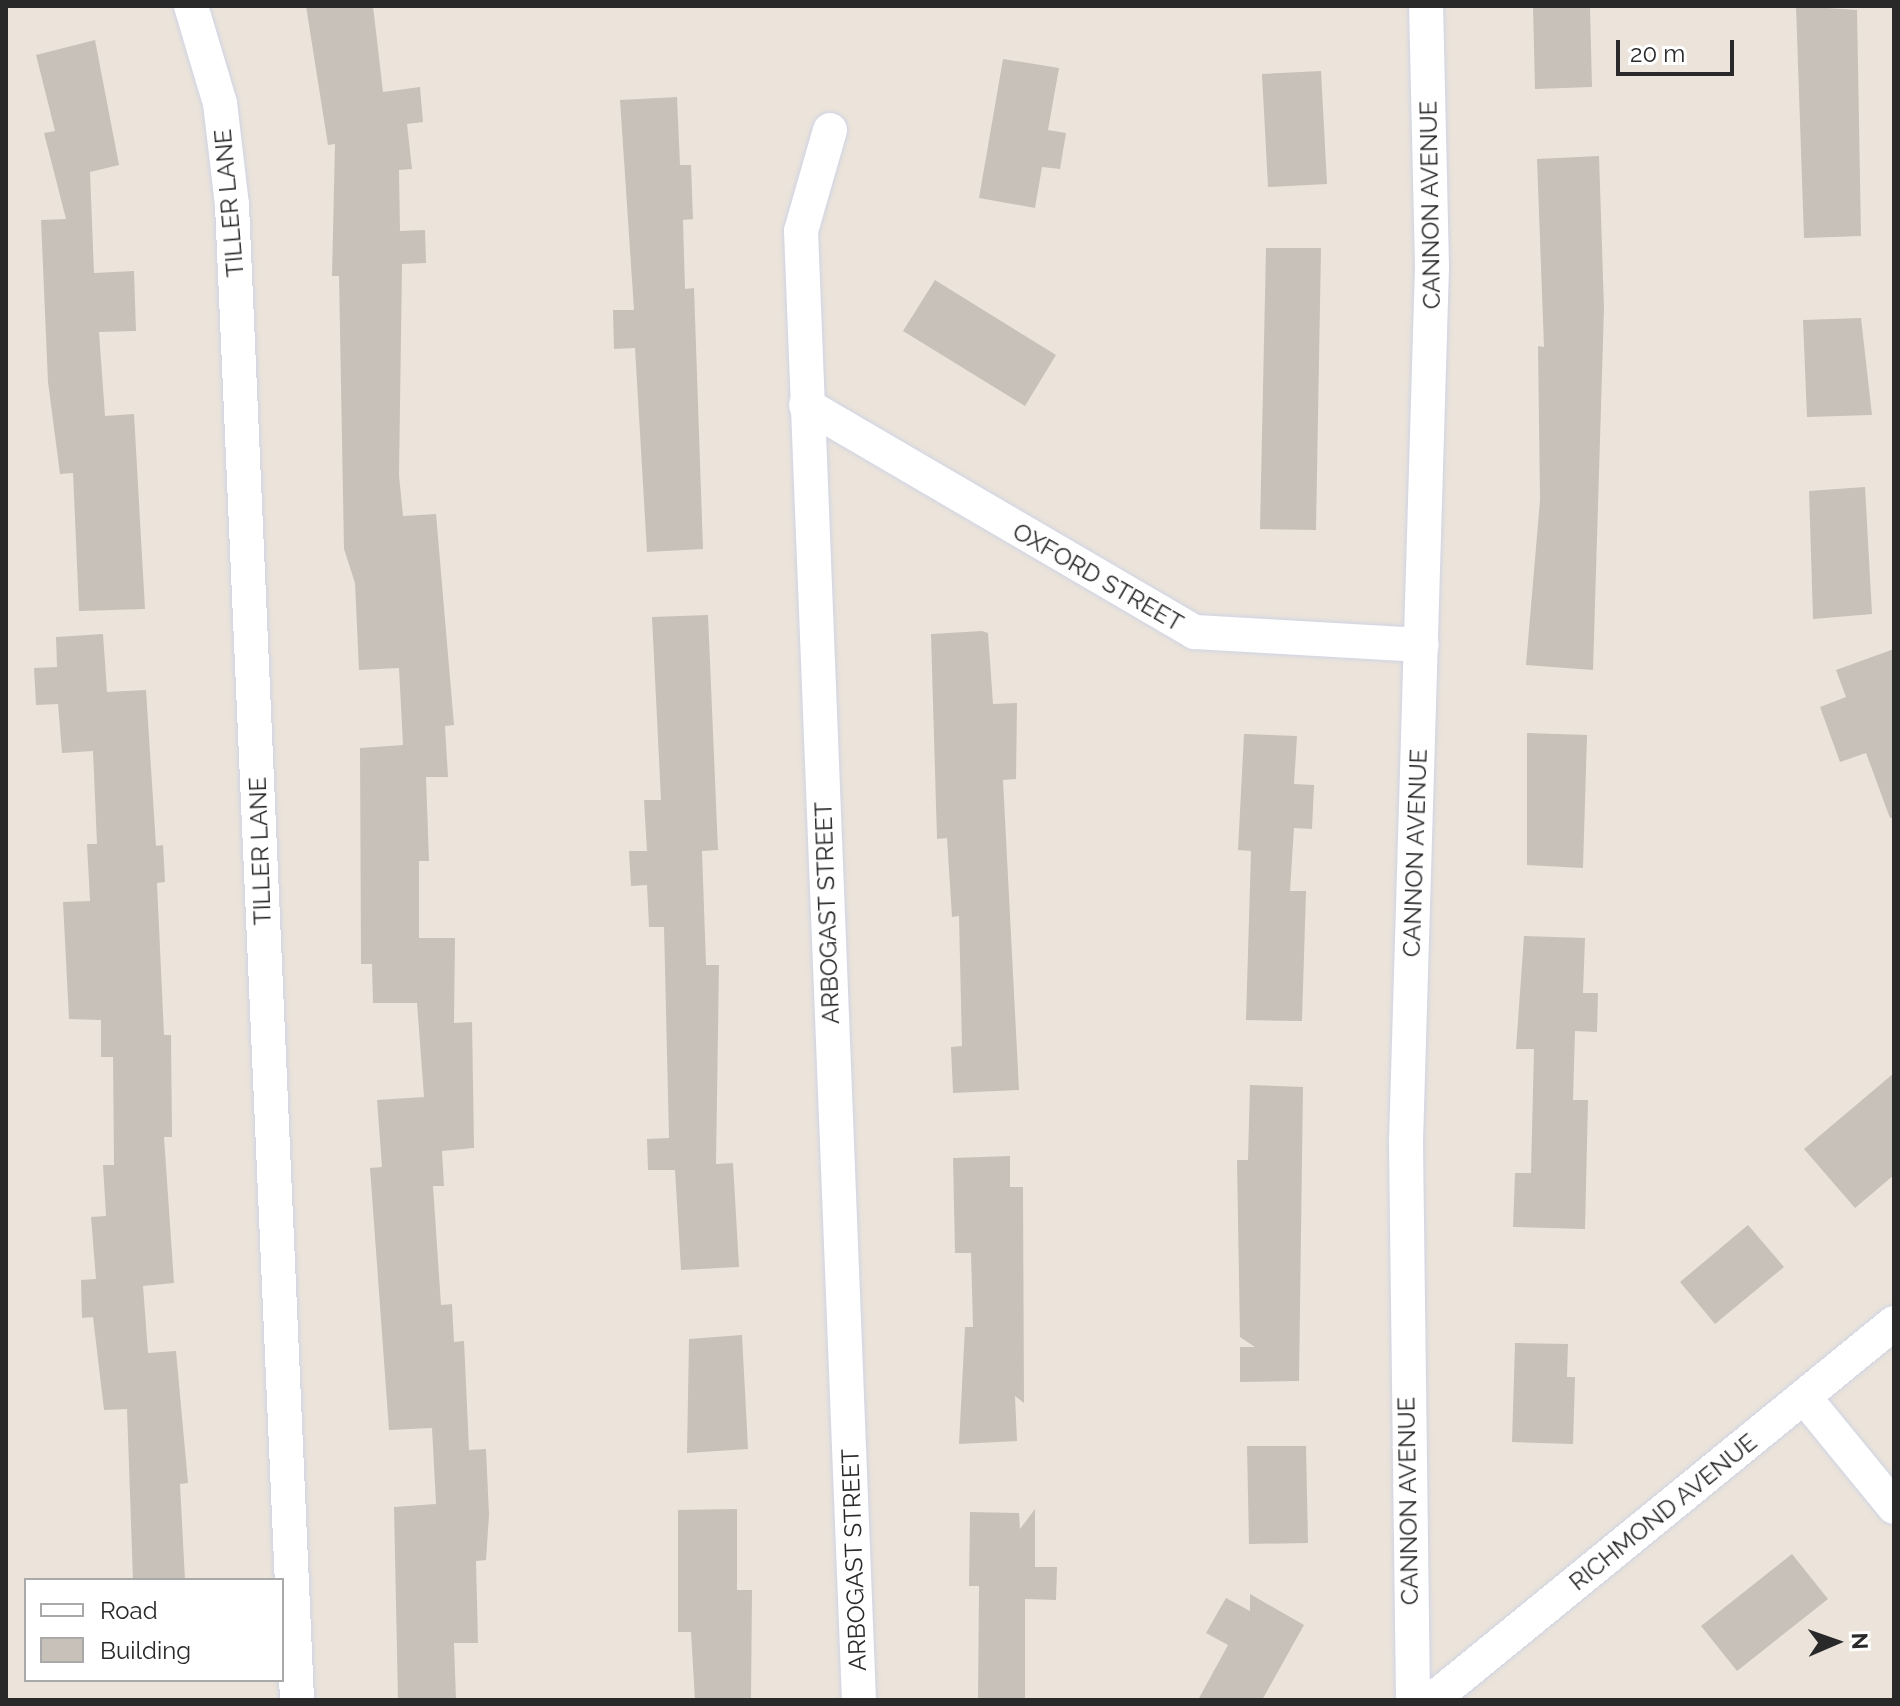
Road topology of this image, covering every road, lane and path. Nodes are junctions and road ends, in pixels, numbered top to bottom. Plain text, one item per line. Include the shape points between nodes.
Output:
1 (191, 6) edge
2 (1426, 6) edge
3 (830, 130) dead end
4 (806, 405) junction
5 (1422, 645) junction
6 (1894, 1323) edge
7 (1804, 1397) junction
8 (1894, 1507) edge
9 (297, 1700) edge
10 (859, 1700) edge
11 (1413, 1700) edge
12 (1432, 1700) edge

1 - 9 street, TILLER LANE via 220,103 232,205
2 - 5 street, CANNON AVENUE via 1432,267
3 - 4 street, ARBOGAST STREET via 801,231
4 - 5 street, OXFORD STREET via 1195,632
4 - 10 street, ARBOGAST STREET
5 - 11 street, CANNON AVENUE via 1406,1142
6 - 7 street, RICHMOND AVENUE
7 - 8 street
7 - 12 street, RICHMOND AVENUE

